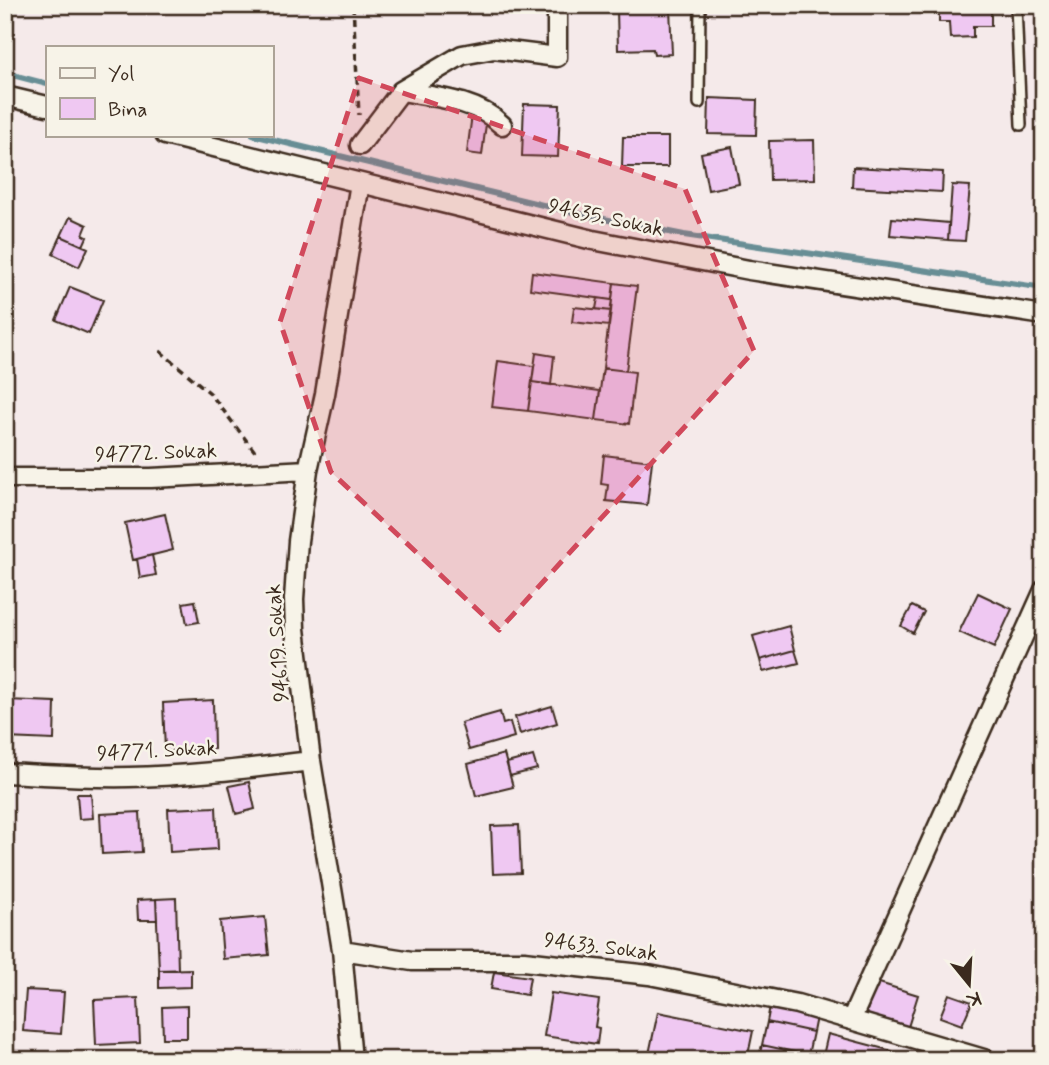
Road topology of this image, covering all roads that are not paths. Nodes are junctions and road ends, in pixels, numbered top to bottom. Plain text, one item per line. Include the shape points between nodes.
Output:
1 (556, 5) edge
2 (701, 5) edge
3 (1016, 5) edge
4 (401, 91) junction
5 (5, 96) edge
6 (699, 103) dead end
7 (46, 106) edge
8 (502, 125) dead end
9 (1021, 125) dead end
10 (169, 136) edge
11 (360, 145) road end
12 (360, 183) junction
13 (1044, 315) edge
14 (308, 470) junction
15 (8, 476) edge
16 (1044, 590) edge
17 (311, 761) junction
18 (5, 773) edge
19 (342, 950) junction
20 (850, 1020) junction
21 (352, 1060) edge
22 (986, 1060) edge

1 - 4 street via 557,57 494,49 462,55
2 - 6 lane
3 - 9 lane
4 - 8 street via 482,110
4 - 11 street
5 - 7 street
10 - 12 street, 94635. Sokak
12 - 13 street, 94635. Sokak via 667,255
12 - 14 street, 94619. Sokak
14 - 15 street, 94772. Sokak via 151,478
14 - 17 street, 94619. Sokak via 294,599
16 - 20 street
17 - 18 street, 94771. Sokak via 132,777
17 - 19 street, 94619. Sokak
19 - 20 street, 94633. Sokak via 412,961 524,961 636,973 760,995
19 - 21 street, 94619. Sokak
20 - 22 street, 94633. Sokak

